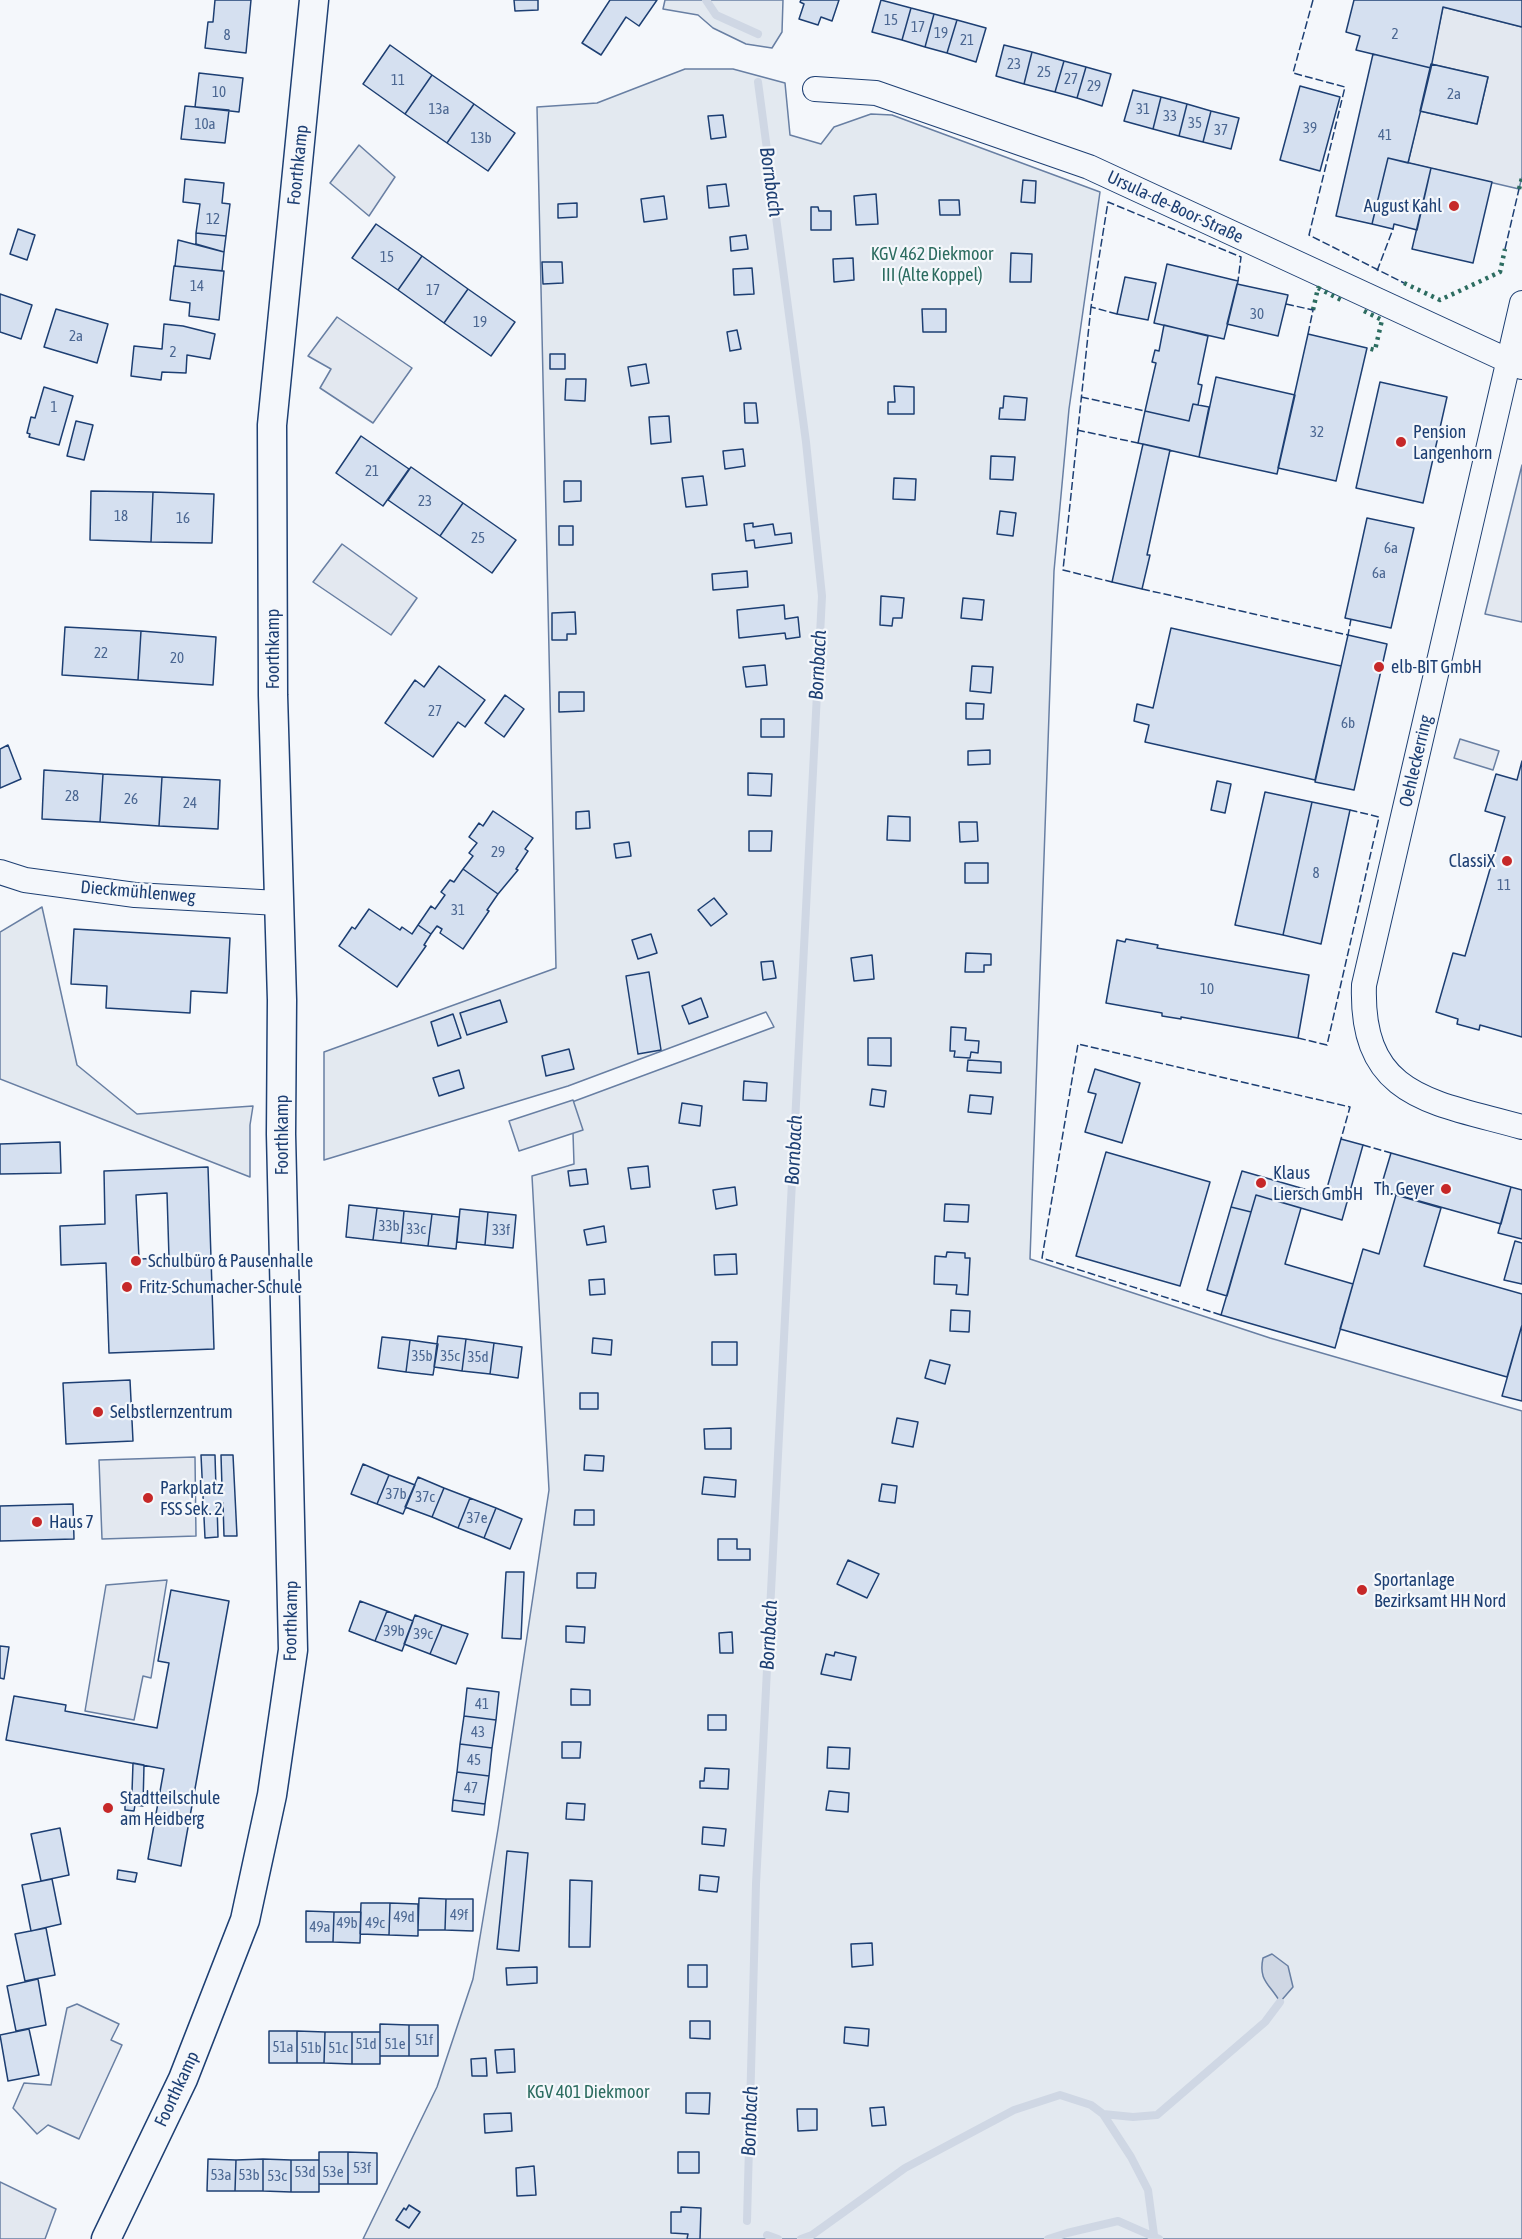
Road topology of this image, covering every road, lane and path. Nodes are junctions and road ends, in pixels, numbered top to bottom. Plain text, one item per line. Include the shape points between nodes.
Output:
1 (314, 0) edge
2 (815, 89) dead end
3 (1522, 303) edge
4 (1515, 364) edge
5 (0, 872) edge
6 (278, 903) junction
7 (1522, 1127) edge
8 (106, 2239) edge

1 - 6 street, Foorthkamp via 272,425
2 - 4 street, Ursula-de-Boor-Straße via 876,93 1089,167
3 - 4 street, Oehleckerring
4 - 7 street, Oehleckerring via 1364,985 1363,1011 1378,1058 1404,1089 1421,1098
5 - 6 street, Dieckmühlenweg via 25,880 135,895
6 - 8 street, Foorthkamp via 293,1650 272,1795 245,1920 183,2079

